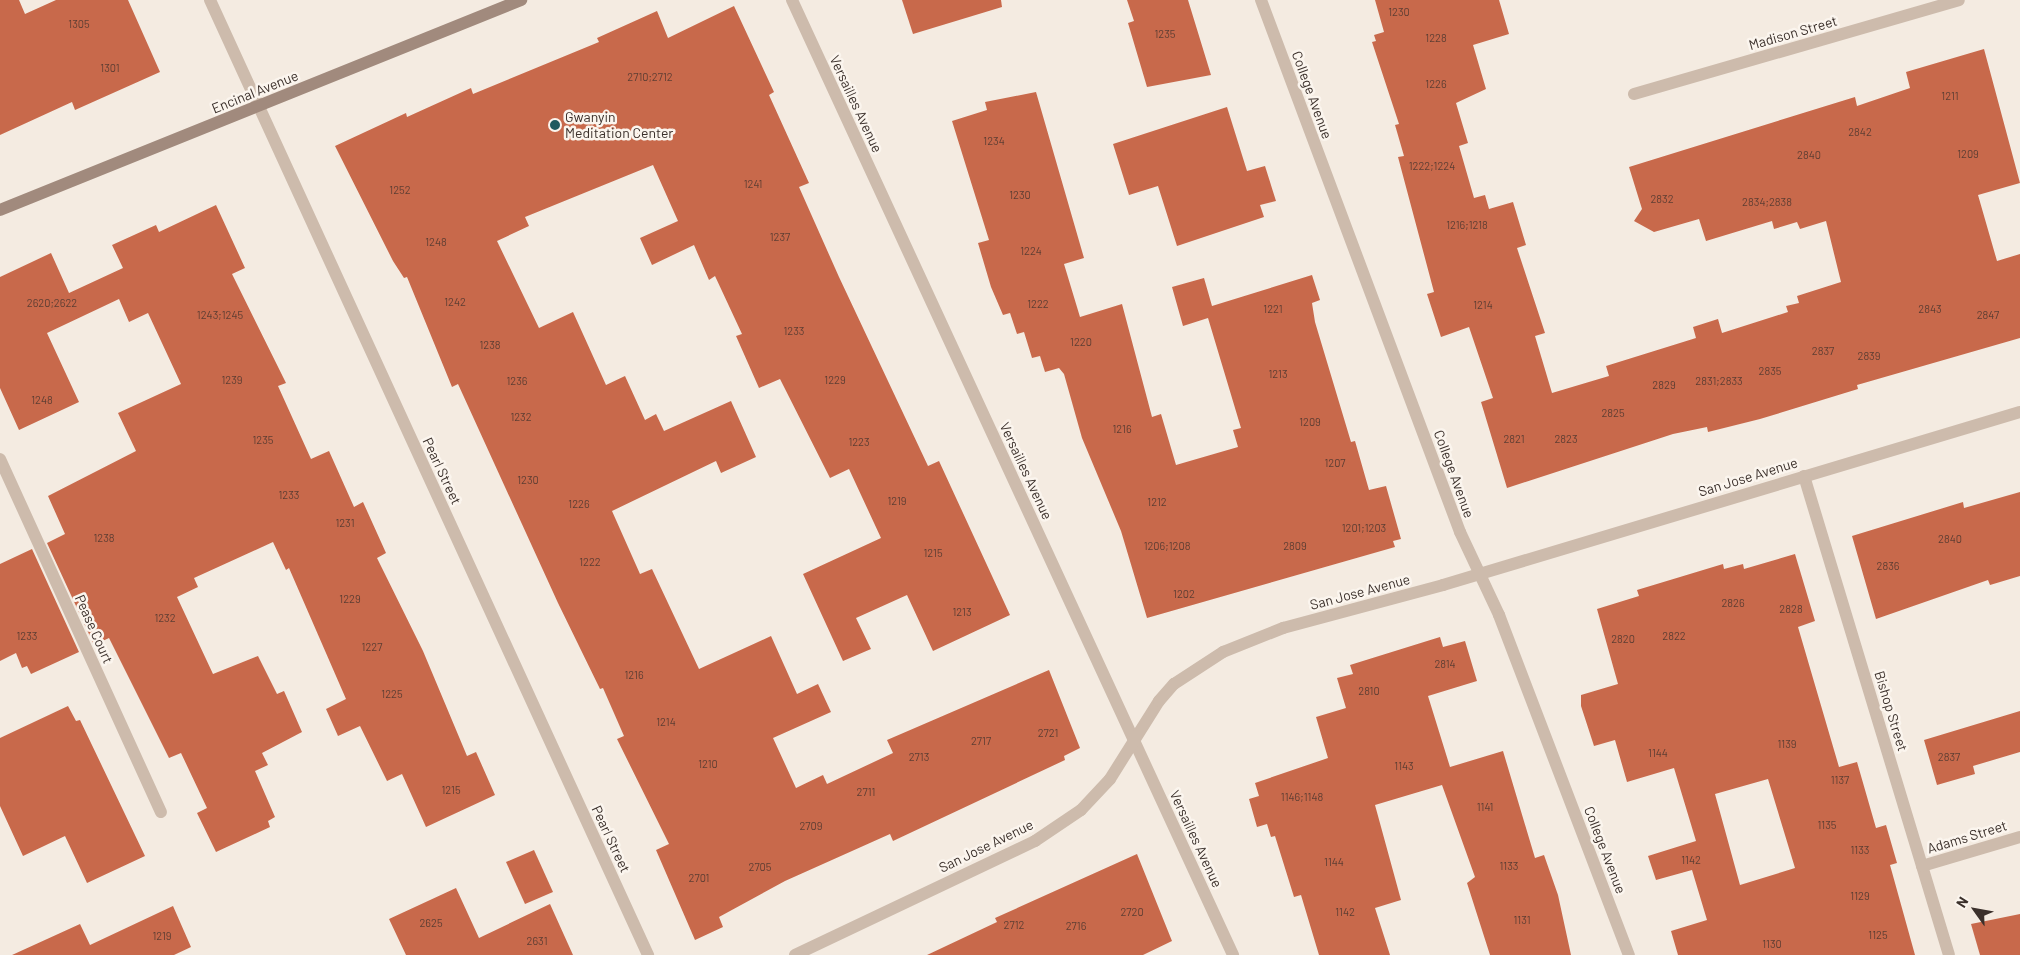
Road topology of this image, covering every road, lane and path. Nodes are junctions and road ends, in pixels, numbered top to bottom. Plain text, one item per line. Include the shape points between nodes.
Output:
1 (210, 0) edge
2 (521, 0) edge
3 (792, 0) edge
4 (1261, 0) edge
5 (1960, 0) edge
6 (1634, 94) dead end
7 (258, 107) junction
8 (0, 210) edge
9 (2020, 412) edge
10 (0, 459) edge
11 (1804, 476) junction
12 (1480, 574) junction
13 (1133, 739) junction
14 (161, 812) dead end
15 (2020, 837) edge
16 (1922, 866) junction
17 (648, 955) edge
18 (795, 955) edge
19 (1234, 955) edge
20 (1629, 955) edge
21 (1950, 955) edge

1 - 7 street, Pearl Street
2 - 7 main road, Encinal Avenue
3 - 13 street, Versailles Avenue
4 - 12 street, College Avenue via 1460,532
5 - 6 street, Madison Street
7 - 8 main road, Encinal Avenue
7 - 17 street, Pearl Street
9 - 11 street, San Jose Avenue
10 - 14 street, Pease Court
11 - 12 street, San Jose Avenue
11 - 16 street, Bishop Street
12 - 13 street, San Jose Avenue via 1283,628 1223,652 1174,684
12 - 20 street, College Avenue via 1499,615
13 - 18 street, San Jose Avenue via 1110,779 1081,810 1034,841
13 - 19 street, Versailles Avenue
15 - 16 street, Adams Street
16 - 21 street, Bishop Street

